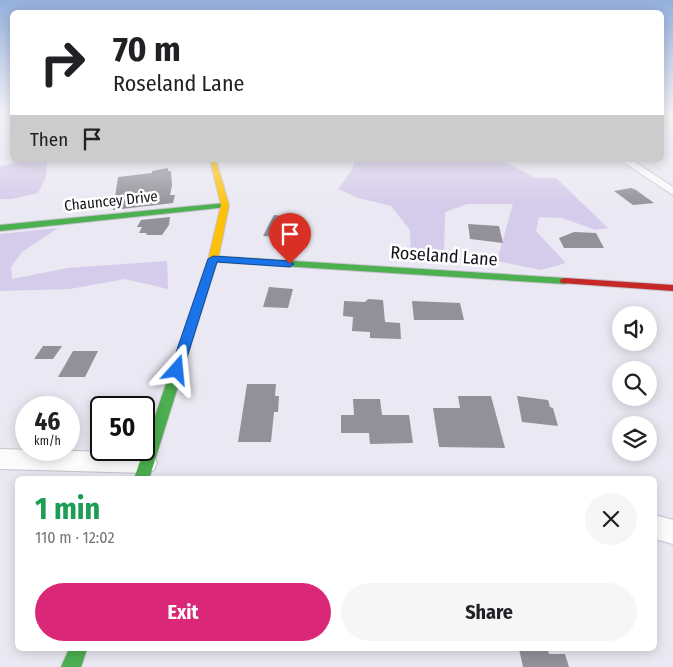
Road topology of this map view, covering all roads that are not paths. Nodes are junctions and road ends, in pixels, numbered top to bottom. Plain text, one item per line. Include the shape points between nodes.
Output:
1 (214, 162) edge
2 (628, 162) edge
3 (673, 192) edge
4 (225, 205) junction
5 (0, 228) edge
6 (213, 259) junction
7 (673, 288) edge
8 (0, 459) edge
9 (144, 471) edge
10 (657, 528) edge
11 (673, 532) edge
12 (77, 651) edge
13 (71, 667) edge

1 - 4 street
2 - 3 street
4 - 5 street, Chauncey Drive
4 - 6 street
6 - 7 street, Roseland Lane
6 - 9 street
8 - 9 street
10 - 11 street
12 - 13 street

